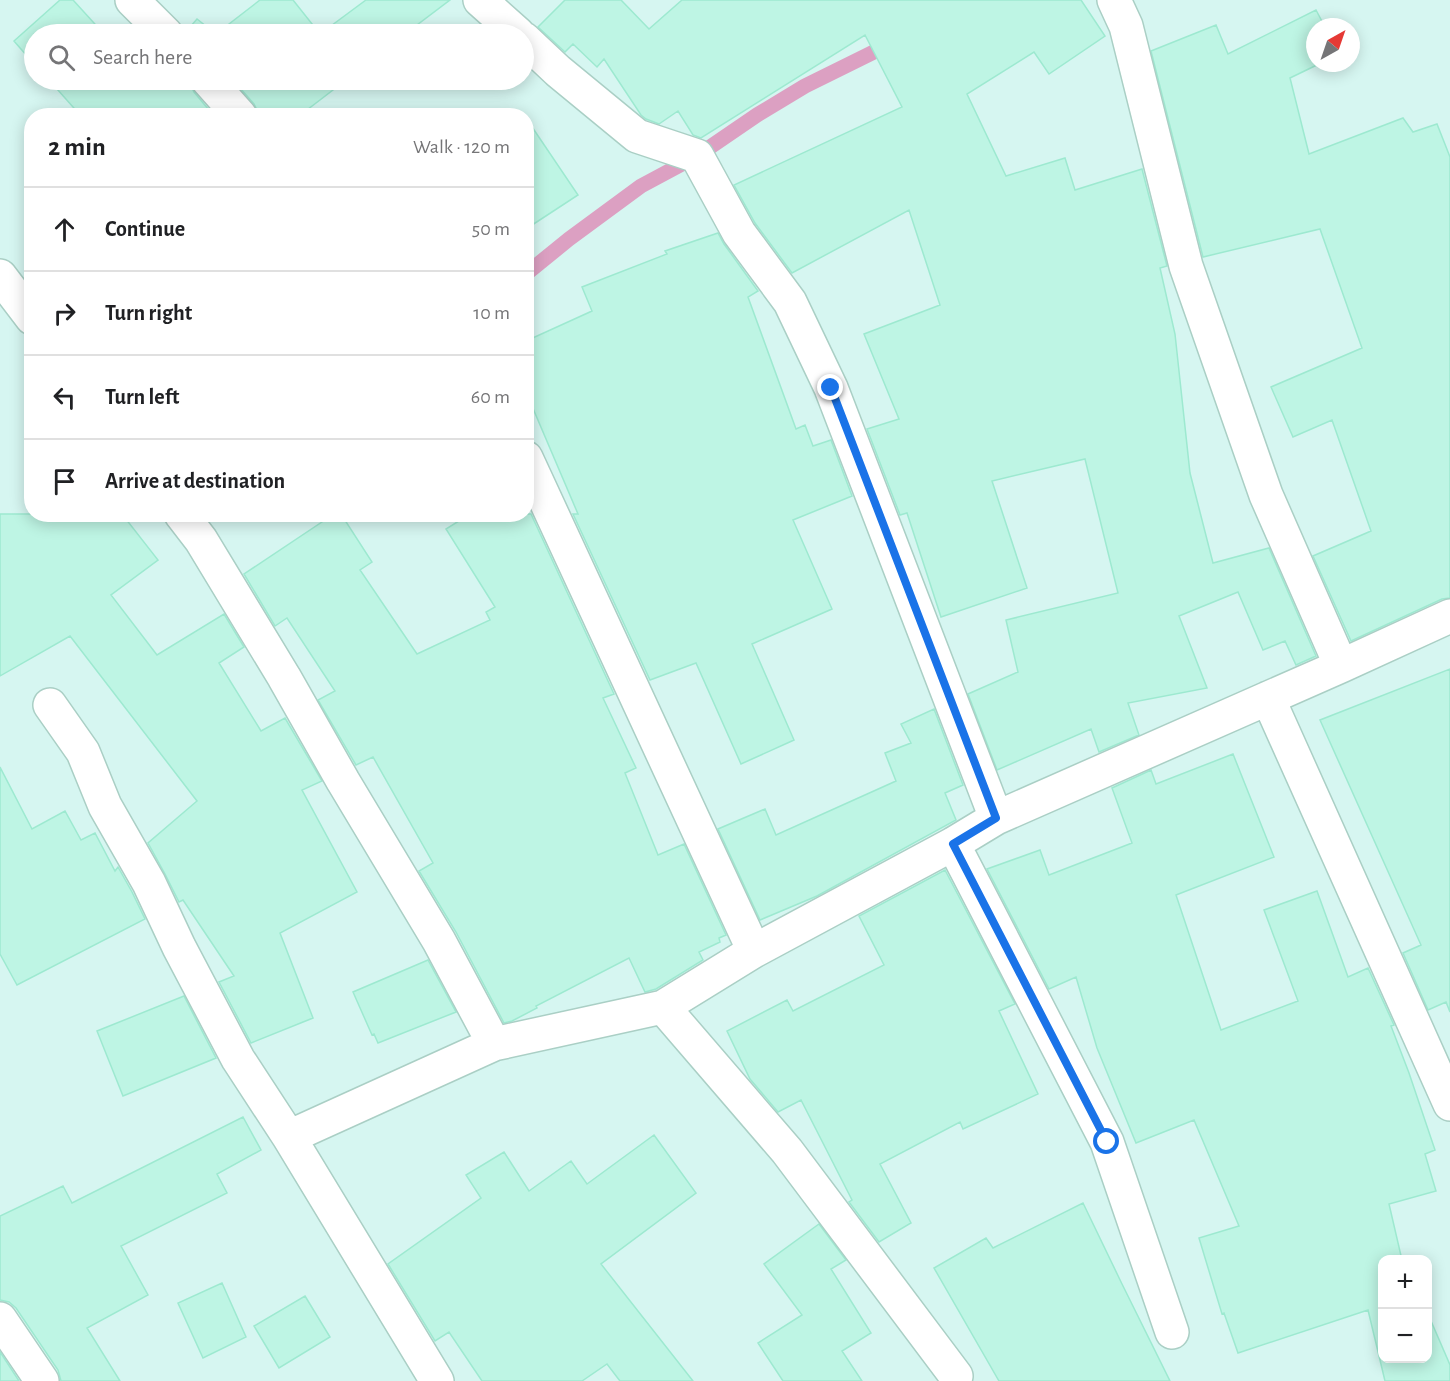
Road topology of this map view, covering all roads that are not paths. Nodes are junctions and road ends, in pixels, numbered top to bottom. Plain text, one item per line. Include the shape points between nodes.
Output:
1 (132, 0) edge
2 (480, 0) edge
3 (1114, 0) edge
4 (156, 24) edge
5 (507, 24) edge
6 (534, 48) edge
7 (217, 90) edge
8 (233, 108) edge
9 (0, 276) edge
10 (24, 308) edge
11 (534, 475) edge
12 (187, 522) edge
13 (1450, 616) edge
14 (1341, 666) junction
15 (1268, 698) junction
16 (50, 705) dead end
17 (996, 818) junction
18 (953, 844) junction
19 (754, 951) junction
20 (663, 1007) junction
21 (494, 1044) junction
22 (1450, 1104) edge
23 (288, 1137) junction
24 (0, 1319) edge
25 (1172, 1332) dead end
26 (956, 1376) dead end
27 (42, 1381) edge
28 (437, 1381) edge

1 - 4 street
2 - 5 street
3 - 14 street via 1126,26 1186,266 1266,495
6 - 17 street via 637,136 697,156 738,233 790,302 831,388
7 - 8 street
9 - 10 street
11 - 19 street
12 - 21 street via 284,677 439,941
13 - 14 street
14 - 15 street
15 - 17 street
15 - 22 street
16 - 23 street via 83,752 105,806 149,883 238,1059
17 - 18 street
18 - 19 street
18 - 25 street via 1107,1142
19 - 20 street
20 - 21 street
20 - 26 street via 787,1151
21 - 23 street
23 - 28 street
24 - 27 street

